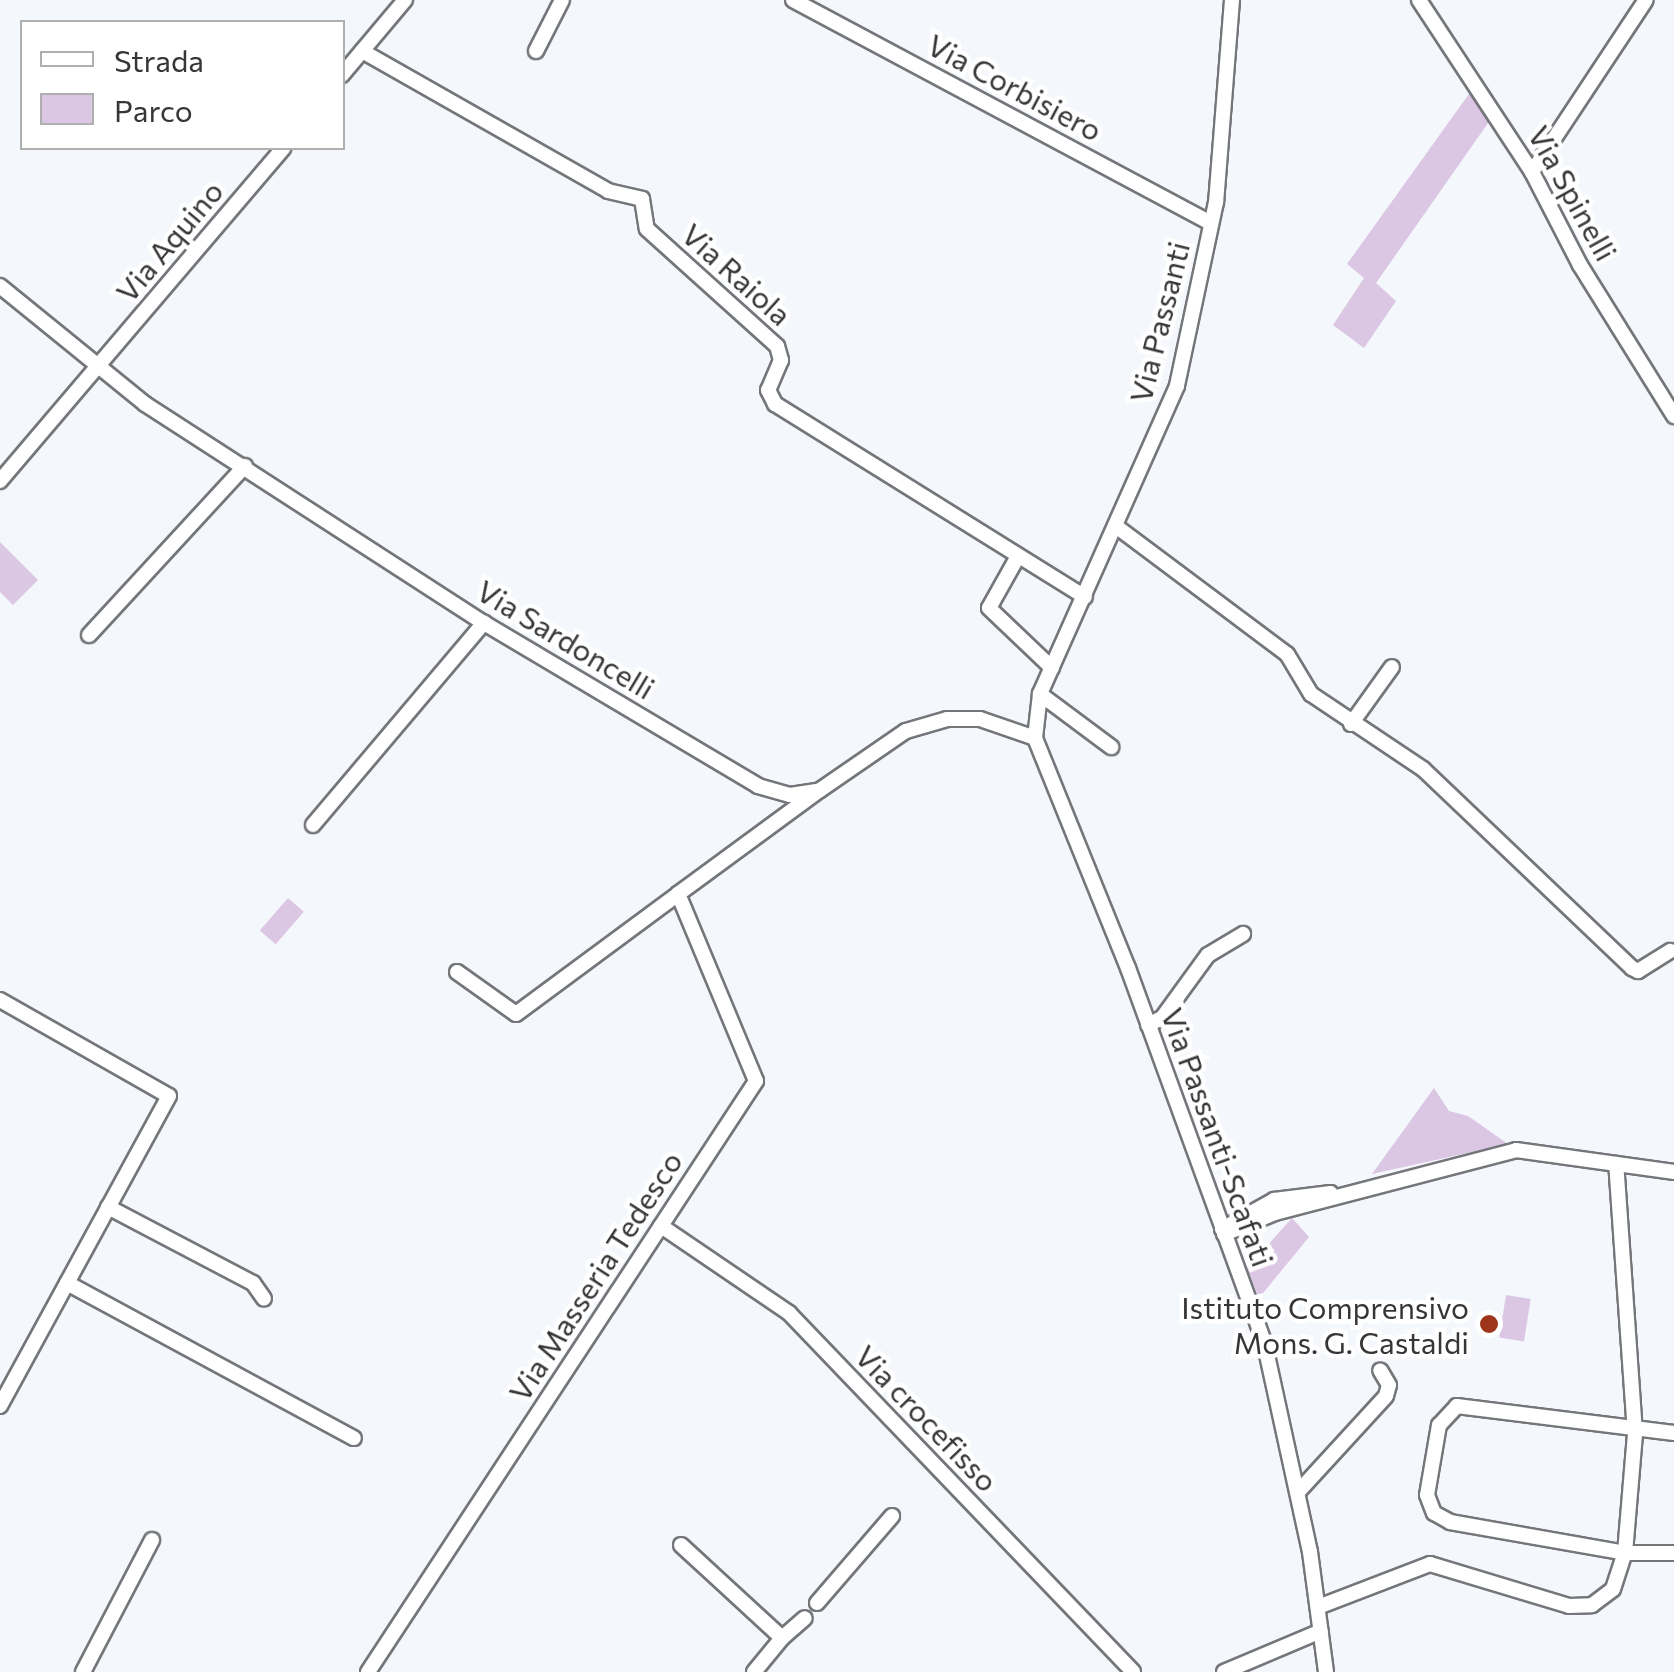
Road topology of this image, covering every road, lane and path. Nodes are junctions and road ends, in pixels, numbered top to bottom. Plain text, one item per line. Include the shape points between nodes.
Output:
1 (404, 0) edge
2 (562, 0) edge
3 (793, 0) edge
4 (1232, 0) edge
5 (1419, 0) edge
6 (1646, 0) edge
7 (362, 51) junction
8 (536, 51) dead end
9 (345, 71) edge
10 (281, 150) edge
11 (1532, 172) junction
12 (1212, 224) junction
13 (0, 286) edge
14 (97, 369) junction
15 (1674, 416) edge
16 (245, 466) junction
17 (0, 481) edge
18 (1116, 527) junction
19 (1017, 558) junction
20 (1085, 597) junction
21 (484, 623) junction
22 (89, 635) dead end
23 (1066, 638) joint
24 (1052, 668) junction
25 (1392, 668) dead end
26 (1040, 694) junction
27 (1352, 724) junction
28 (1034, 738) junction
29 (1111, 746) dead end
30 (820, 790) junction
31 (313, 826) dead end
32 (678, 894) junction
33 (1243, 934) dead end
34 (1670, 951) dead end
35 (457, 972) dead end
36 (0, 1000) edge
37 (1148, 1024) junction
38 (1616, 1164) junction
39 (1674, 1172) edge
40 (1352, 1191) junction
41 (1209, 1194) junction
42 (108, 1207) junction
43 (1255, 1208) junction
44 (661, 1226) junction
45 (1223, 1232) junction
46 (68, 1280) junction
47 (264, 1299) dead end
48 (1380, 1370) dead end
49 (302, 1402) dead end
50 (0, 1406) edge
51 (1636, 1433) junction
52 (1674, 1433) edge
53 (354, 1438) dead end
54 (1298, 1492) junction
55 (892, 1516) dead end
56 (152, 1540) dead end
57 (681, 1545) dead end
58 (1674, 1552) edge
59 (1625, 1553) junction
60 (817, 1604) dead end
61 (1318, 1608) junction
62 (805, 1618) dead end
63 (1322, 1631) junction
64 (782, 1638) junction
65 (82, 1672) edge
66 (368, 1672) edge
67 (754, 1672) edge
68 (1132, 1672) edge
69 (1224, 1672) edge
70 (1326, 1672) edge

1 - 7 street
2 - 8 street
3 - 12 street, Via Corbisiero
4 - 12 street, Via Passanti
5 - 11 street, Via Spinelli
6 - 11 street
7 - 9 street
7 - 19 street, Via Raiola via 608,190 642,200 647,230 777,346 781,360 768,390 776,404
10 - 14 street, Via Aquino
11 - 15 street, Via Spinelli via 1580,265
12 - 18 street, Via Passanti via 1177,386
13 - 14 street, Via Sardoncelli
14 - 16 street, Via Sardoncelli
14 - 17 street, Via Aquino
16 - 21 street, Via Sardoncelli
16 - 22 street
18 - 20 street, Via Passanti
18 - 27 street via 1286,654 1311,694
19 - 20 street, Via Raiola
19 - 24 street via 989,608
20 - 23 street, Via Passanti
21 - 30 street, Via Sardoncelli via 758,786 790,795
21 - 31 street
23 - 24 street, Via Passanti-Scafati
24 - 26 street, Via Passanti-Scafati
25 - 27 street
26 - 28 street, Via Passanti-Scafati
26 - 29 street
27 - 34 street via 1423,769 1632,968 1638,971
28 - 30 street via 980,718 947,720 906,732
28 - 37 street, Via Passanti-Scafati
30 - 32 street
32 - 35 street via 516,1014
32 - 44 street, Via Masseria Tedesco via 756,1075
33 - 37 street via 1208,955 1162,1018
36 - 42 street via 168,1091
37 - 41 street, Via Passanti-Scafati
38 - 39 street
38 - 40 street via 1516,1150
38 - 51 street
40 - 43 street via 1284,1197
40 - 45 street
41 - 43 street via 1228,1208
41 - 45 street, Via Passanti-Scafati
42 - 46 street
42 - 47 street via 253,1283
43 - 45 street
44 - 66 street, Via Masseria Tedesco
44 - 68 street, Via crocefisso via 789,1314
45 - 54 street, Via Passanti-Scafati via 1268,1357
46 - 49 street
46 - 50 street
46 - 53 street
48 - 54 street via 1389,1385 1386,1396
51 - 52 street
51 - 59 street
51 - 59 street via 1457,1406 1439,1425 1427,1495 1434,1512 1450,1522
54 - 61 street, Via Passanti-Scafati
55 - 60 street
56 - 65 street
57 - 64 street
58 - 59 street
59 - 61 street via 1613,1589 1592,1604 1510,1591 1430,1564
61 - 63 street, Via Passanti-Scafati
62 - 64 street
63 - 69 street
63 - 70 street, Via Passanti-Scafati
64 - 67 street

